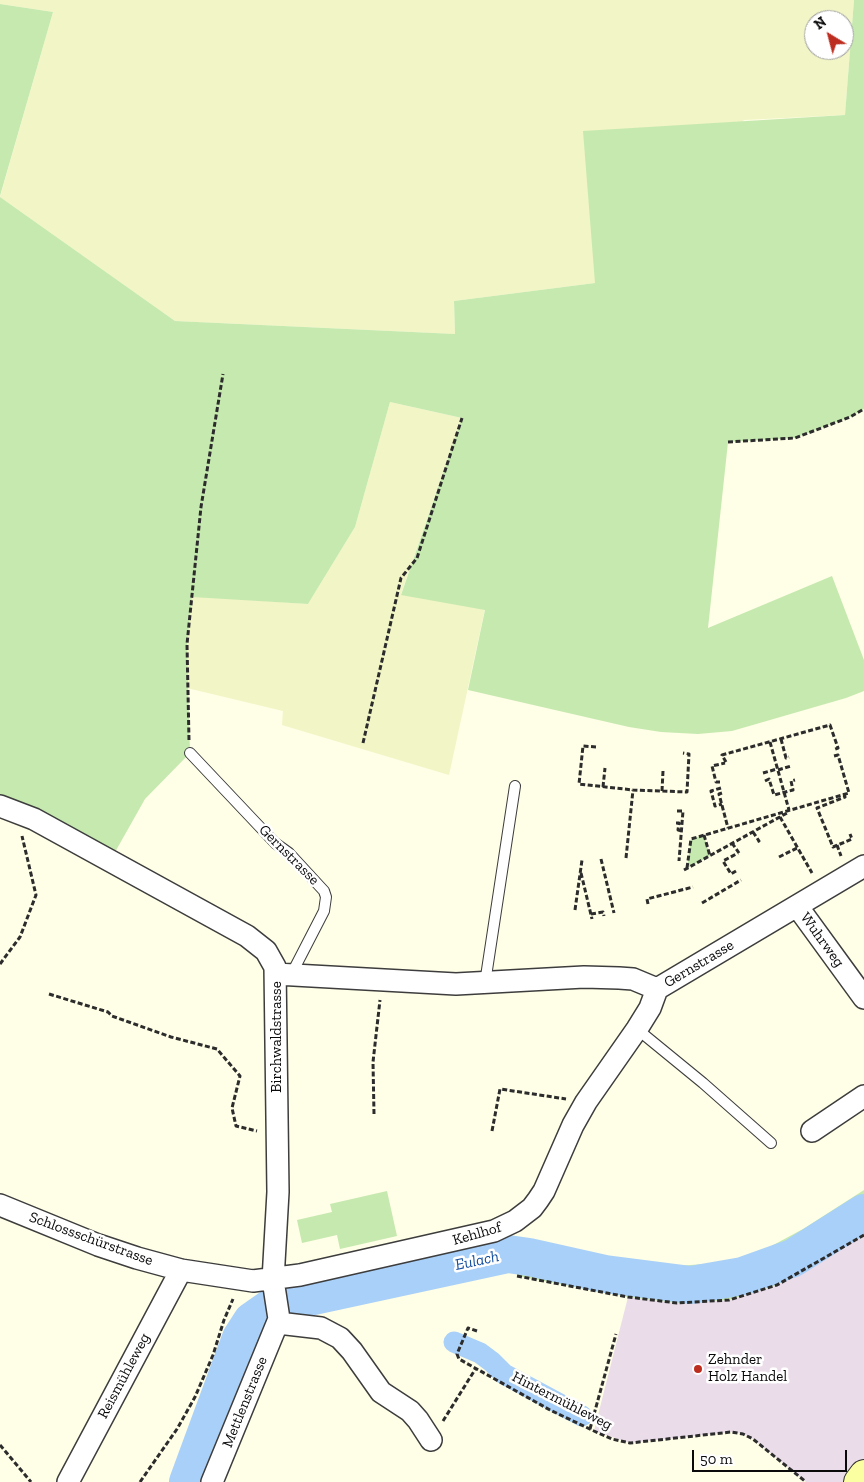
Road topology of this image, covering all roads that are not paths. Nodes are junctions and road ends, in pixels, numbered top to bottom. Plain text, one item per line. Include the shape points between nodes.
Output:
1 (190, 753) road end
2 (514, 786) dead end
3 (0, 806) edge
4 (864, 866) edge
5 (797, 906) junction
6 (284, 974) junction
7 (486, 983) junction
8 (657, 989) junction
9 (864, 998) edge
10 (637, 1030) junction
11 (864, 1096) edge
12 (812, 1131) dead end
13 (771, 1143) dead end
14 (0, 1205) edge
15 (181, 1270) junction
16 (274, 1286) junction
17 (278, 1319) junction
18 (431, 1440) road end
19 (864, 1474) edge
20 (68, 1482) edge
21 (212, 1482) edge
22 (858, 1482) edge

1 - 6 lane, Gernstrasse via 324,891 324,911
2 - 7 lane
3 - 6 street, Birchwaldstrasse via 34,819 248,936 266,951
4 - 5 street, Gernstrasse
5 - 8 street, Gernstrasse
5 - 9 street, Wuhrweg
6 - 7 street, Gernstrasse
6 - 16 street, Birchwaldstrasse
7 - 8 street, Gernstrasse via 619,978 633,979
8 - 10 street, Kehlhof
10 - 13 lane
10 - 16 street, Kehlhof via 586,1102 544,1191 532,1208 515,1221 481,1234 300,1276
11 - 12 street
14 - 15 street, Schlossschürstrasse via 115,1251
15 - 16 street, Schlossschürstrasse
15 - 20 street, Reismühleweg
16 - 17 street
17 - 18 street via 321,1328 340,1338 377,1387 410,1411
17 - 21 street, Mettlenstrasse
19 - 22 main road

